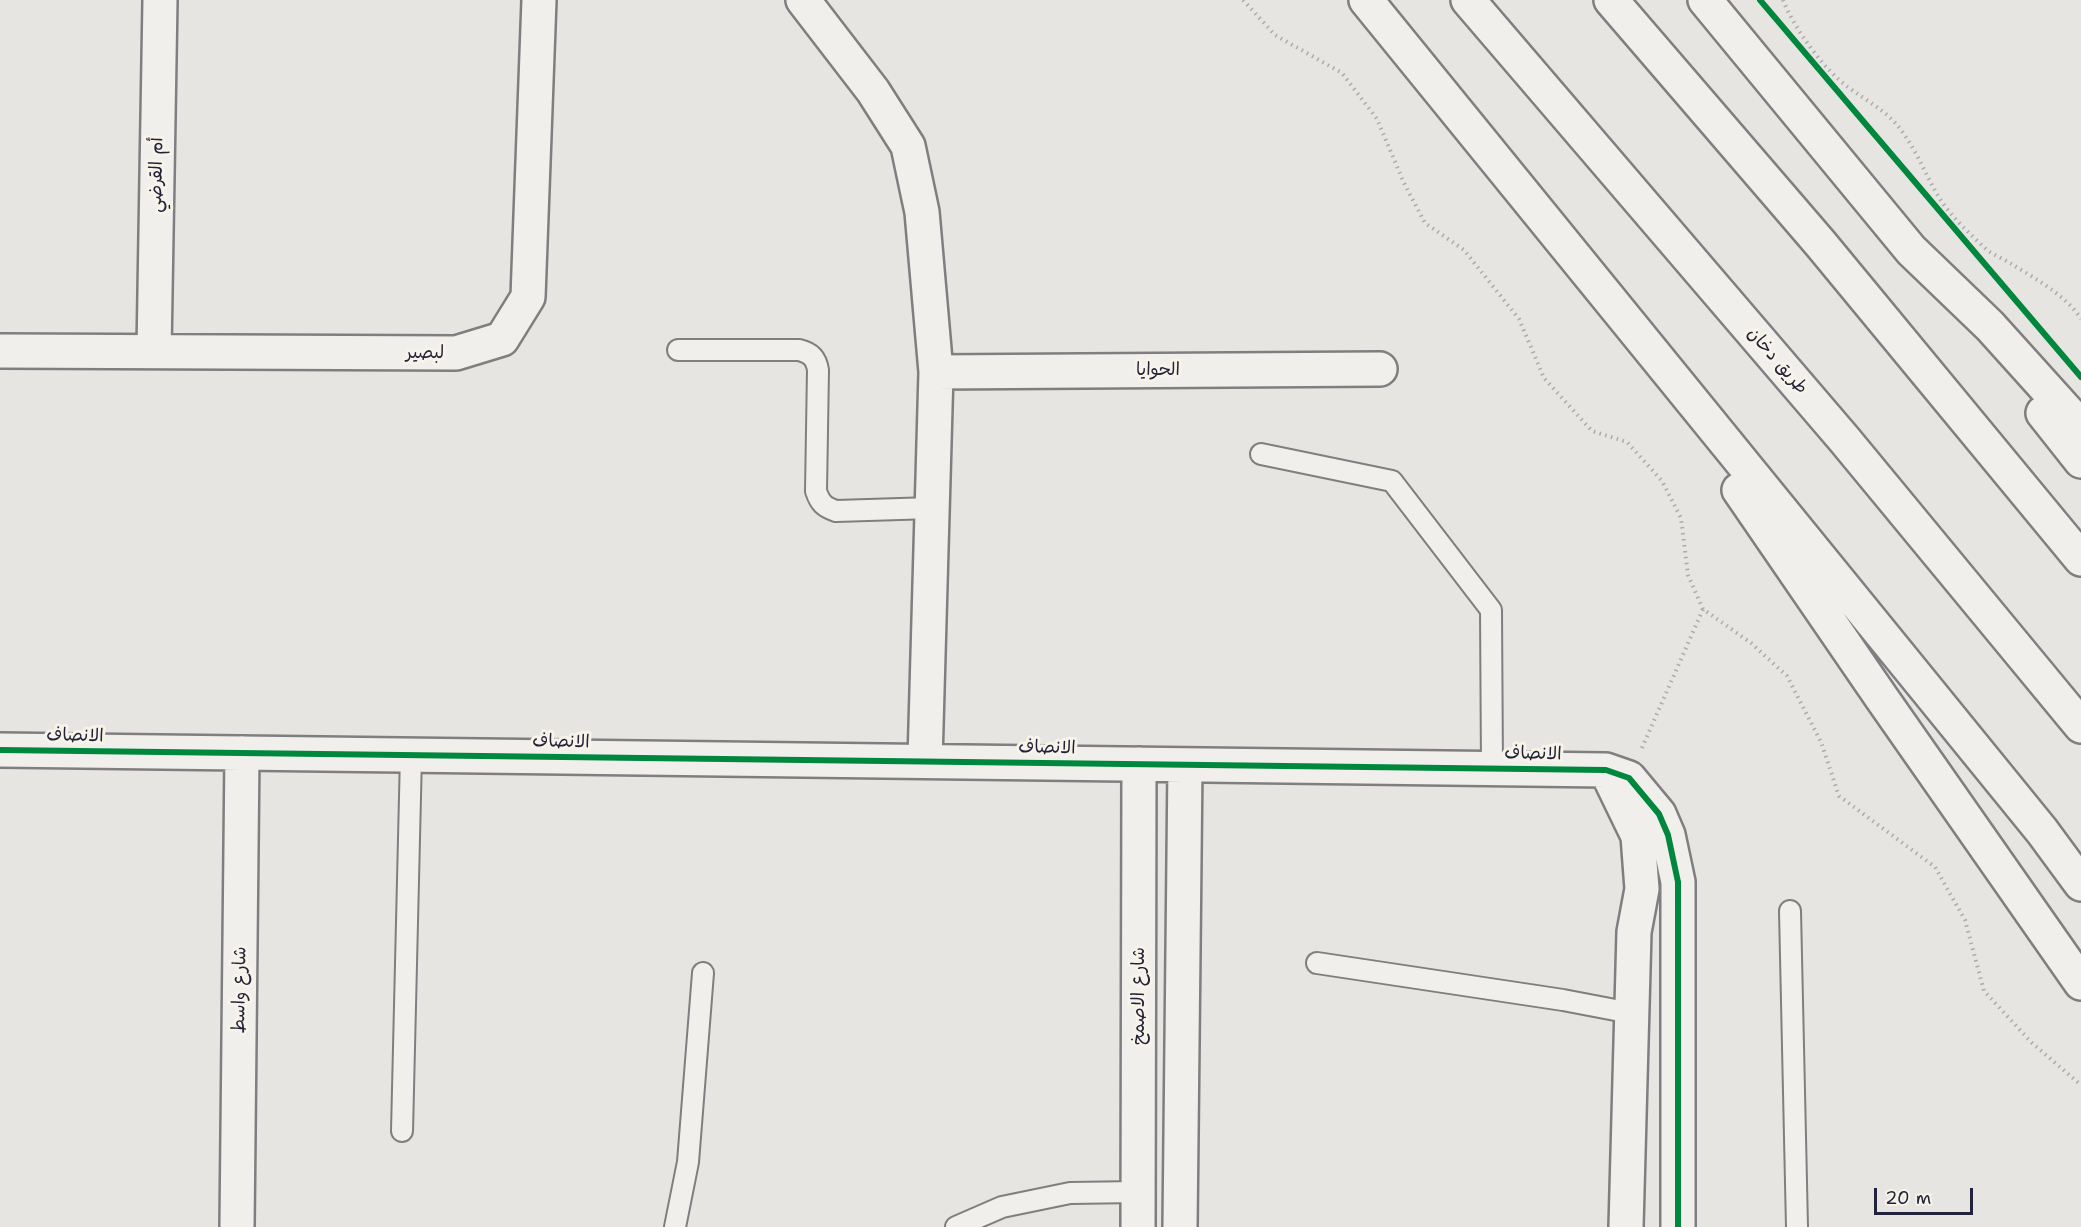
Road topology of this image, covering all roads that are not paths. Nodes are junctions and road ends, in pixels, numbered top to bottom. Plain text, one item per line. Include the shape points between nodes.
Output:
1 (160, 0) edge
2 (539, 0) edge
3 (802, 0) edge
4 (1366, 0) edge
5 (1468, 0) edge
6 (1611, 0) edge
7 (1705, 0) edge
8 (1911, 250) junction
9 (1606, 295) junction
10 (678, 350) dead end
11 (0, 351) edge
12 (154, 351) junction
13 (1380, 369) dead end
14 (936, 372) junction
15 (2081, 427) edge
16 (1261, 454) dead end
17 (2081, 461) edge
18 (932, 508) junction
19 (2081, 559) edge
20 (2081, 726) edge
21 (0, 750) edge
22 (242, 753) junction
23 (411, 755) junction
24 (925, 761) junction
25 (1140, 764) junction
26 (1185, 765) junction
27 (1492, 769) junction
28 (1617, 774) junction
29 (2081, 884) edge
30 (1790, 911) dead end
31 (1317, 963) dead end
32 (703, 973) dead end
33 (2081, 982) edge
34 (1631, 1013) junction
35 (402, 1131) dead end
36 (1138, 1192) junction
37 (237, 1227) edge
38 (675, 1227) edge
39 (956, 1227) edge
40 (1138, 1227) edge
41 (1180, 1227) edge
42 (1626, 1227) edge
43 (1678, 1227) edge
44 (1797, 1227) edge

1 - 12 street, أم القرضي
2 - 12 street, لبصير via 528,297 502,339 456,353
3 - 14 street via 873,91 908,146 921,212
4 - 9 street
5 - 20 street, طريق دخان via 1844,439
6 - 19 street via 1820,243
7 - 8 street
8 - 15 street via 1990,326
8 - 17 street
9 - 29 street
9 - 33 street
10 - 18 lane via 809,352 818,370 819,501 836,511
11 - 12 street, لبصير
13 - 14 street, الحوايا
14 - 18 street
16 - 27 lane via 1392,481 1491,610
18 - 24 street
21 - 22 street, الانصاف
22 - 23 street, الانصاف
22 - 37 street, شارع واسط
23 - 24 street, الانصاف
23 - 35 lane
24 - 25 street, الانصاف
25 - 26 street, الانصاف
25 - 36 street, شارع الاصمخ
26 - 27 street, الانصاف
26 - 41 street
27 - 28 street, الانصاف
28 - 34 street via 1638,836 1642,889 1634,932
28 - 43 street via 1659,814 1668,835 1678,882
30 - 44 lane
31 - 34 lane
32 - 38 lane via 688,1162
34 - 42 street
36 - 39 lane via 1070,1193 1002,1207
36 - 40 street, شارع الاصمخ

